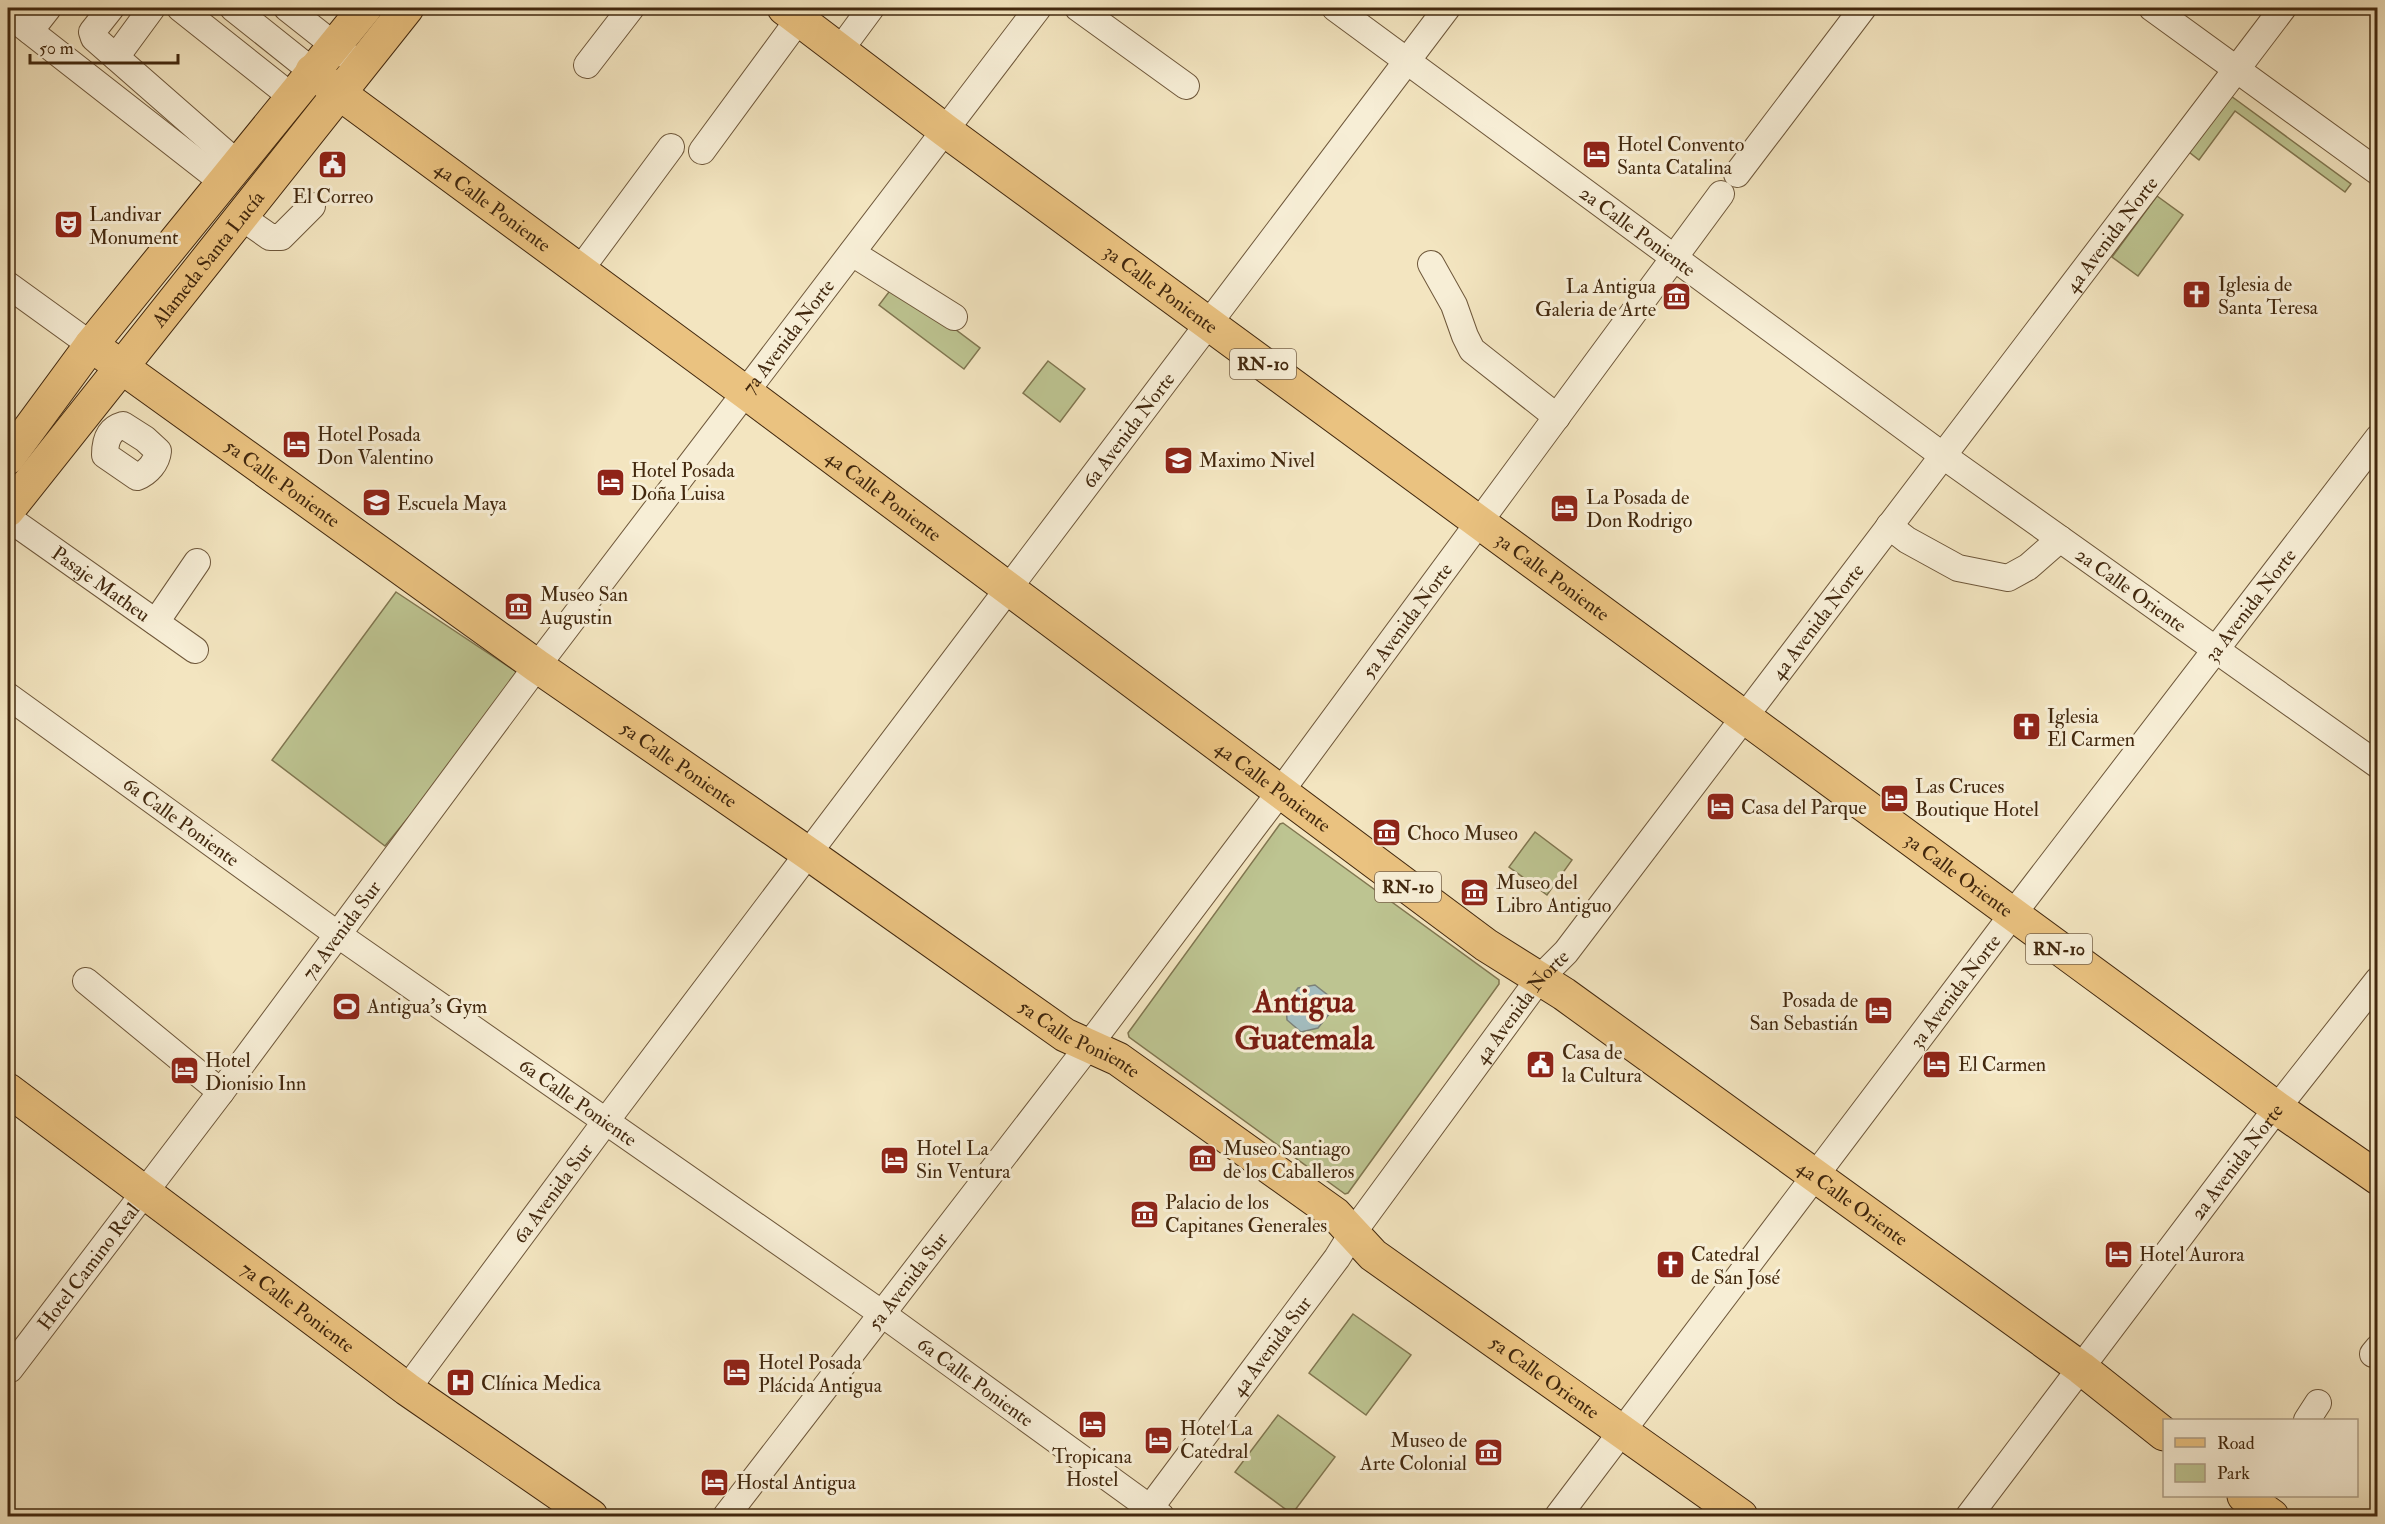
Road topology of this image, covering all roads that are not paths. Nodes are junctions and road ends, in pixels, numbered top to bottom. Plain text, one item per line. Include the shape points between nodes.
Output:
1 (48, 8) edge
2 (111, 8) edge
3 (152, 8) edge
4 (180, 8) edge
5 (233, 8) edge
6 (287, 8) edge
7 (365, 8) edge
8 (407, 8) edge
9 (631, 8) edge
10 (871, 8) edge
11 (1038, 8) edge
12 (1078, 8) edge
13 (1335, 8) edge
14 (1448, 8) edge
15 (1863, 8) edge
16 (2152, 8) edge
17 (2283, 8) edge
18 (792, 13) edge
19 (8, 14) edge
20 (30, 31) junction
21 (334, 45) junction
22 (840, 50) junction
23 (116, 57) junction
24 (1407, 61) junction
25 (587, 65) dead end
26 (361, 66) junction
27 (2236, 69) junction
28 (312, 71) junction
29 (1186, 86) dead end
30 (339, 93) junction
31 (292, 97) junction
32 (946, 130) junction
33 (671, 147) dead end
34 (702, 151) dead end
35 (2378, 172) edge
36 (231, 174) junction
37 (1737, 174) dead end
38 (1721, 194) dead end
39 (312, 206) dead end
40 (240, 216) junction
41 (852, 253) junction
42 (1674, 258) junction
43 (1431, 264) dead end
44 (580, 270) junction
45 (8, 285) edge
46 (954, 317) dead end
47 (1209, 324) junction
48 (91, 345) junction
49 (121, 366) junction
50 (746, 392) junction
51 (1557, 417) junction
52 (79, 419) junction
53 (2378, 438) edge
54 (106, 440) dead end
55 (1942, 455) junction
56 (8, 458) edge
57 (8, 510) edge
58 (8, 518) edge
59 (1479, 522) junction
60 (1889, 525) junction
61 (2060, 539) junction
62 (197, 562) dead end
63 (1009, 589) junction
64 (156, 622) junction
65 (195, 650) dead end
66 (2214, 650) junction
67 (537, 666) junction
68 (8, 696) edge
69 (1744, 716) junction
70 (2378, 765) edge
71 (1280, 791) junction
72 (809, 854) junction
73 (2013, 914) junction
74 (337, 934) junction
75 (1539, 979) junction
76 (2378, 980) edge
77 (86, 981) dead end
78 (1089, 1045) junction
79 (8, 1090) edge
80 (220, 1092) junction
81 (2277, 1108) junction
82 (606, 1121) junction
83 (1816, 1176) junction
84 (2378, 1178) edge
85 (144, 1191) junction
86 (1352, 1234) junction
87 (881, 1313) junction
88 (2081, 1368) junction
89 (10, 1369) dead end
90 (407, 1389) junction
91 (1622, 1431) junction
92 (2163, 1433) edge
93 (1151, 1514) edge
94 (591, 1516) edge
95 (726, 1516) edge
96 (1558, 1516) edge
97 (1741, 1516) edge
98 (1968, 1516) edge

1 - 20 street
2 - 23 street via 92,32
3 - 23 street
4 - 31 street
5 - 28 street, 4a Calle Poniente
6 - 21 street
7 - 21 main road, Alameda Santa Lucía
8 - 26 main road, Alameda Santa Lucía
9 - 25 street
10 - 22 street
11 - 32 street, 7a Avenida Norte
12 - 29 street
13 - 24 street, 2a Calle Poniente
14 - 24 street, 6a Avenida Norte
15 - 37 street
16 - 27 street
17 - 27 street, 4a Avenida Norte
18 - 22 main road, 3a Calle Poniente / RN-10
18 - 34 street
19 - 20 street
20 - 36 street
21 - 26 street
21 - 28 main road, Alameda Santa Lucía
22 - 32 main road, 3a Calle Poniente / RN-10
23 - 36 street
24 - 42 street, 2a Calle Poniente
24 - 47 street, 6a Avenida Norte
26 - 30 main road, Alameda Santa Lucía
27 - 35 street
27 - 55 street, 4a Avenida Norte
28 - 30 main road, 4a Calle Poniente / RN-10
28 - 31 main road, Alameda Santa Lucía
30 - 40 main road, Alameda Santa Lucía
30 - 44 main road, 4a Calle Poniente / RN-10
31 - 36 main road, Alameda Santa Lucía
32 - 41 street, 7a Avenida Norte
32 - 47 main road, 3a Calle Poniente / RN-10
33 - 44 street
36 - 48 main road, Alameda Santa Lucía
38 - 42 street, 5a Avenida Norte
39 - 40 street via 281,237 270,237
40 - 49 main road, Alameda Santa Lucía
41 - 46 street
41 - 50 street, 7a Avenida Norte
42 - 51 street, 5a Avenida Norte
42 - 55 street, 2a Calle Poniente
43 - 51 street via 1454,305 1472,350
44 - 50 main road, 4a Calle Poniente / RN-10
45 - 48 street, 5a Calle Poniente
47 - 59 main road, 3a Calle Poniente / RN-10
47 - 63 street, 6a Avenida Norte
48 - 49 main road, 5a Calle Poniente
48 - 56 main road, Alameda Santa Lucía
49 - 52 main road, Alameda Santa Lucía
49 - 67 main road, 5a Calle Poniente
50 - 63 main road, 4a Calle Poniente / RN-10
50 - 67 street, 7a Avenida Norte
51 - 59 street, 5a Avenida Norte
52 - 54 street
52 - 57 main road, Alameda Santa Lucía
53 - 66 street, 3a Avenida Norte
55 - 60 street, 4a Avenida Norte
55 - 61 street, 2a Calle Oriente
58 - 64 street, Pasaje Matheu
59 - 69 main road, 3a Calle Poniente / RN-10
59 - 71 street, 5a Avenida Norte
60 - 61 street via 1907,540 1958,568 2008,578 2028,567
60 - 69 street, 4a Avenida Norte
61 - 66 street, 2a Calle Oriente
62 - 64 street
63 - 71 main road, 4a Calle Poniente / RN-10
63 - 72 street, 6a Avenida Norte
64 - 65 street, Pasaje Matheu
66 - 70 street, 2a Calle Oriente
66 - 73 street, 3a Avenida Norte
67 - 72 main road, 5a Calle Poniente
67 - 74 street, 7a Avenida Sur
68 - 74 street, 6a Calle Poniente
69 - 73 main road, 3a Calle Oriente / RN-10
69 - 75 street, 4a Avenida Norte via 1566,952
71 - 75 main road, 4a Calle Poniente / RN-10 via 1486,945
71 - 78 street, 5a Avenida Norte
72 - 78 main road, 5a Calle Poniente via 1065,1035
72 - 82 street, 6a Avenida Sur
73 - 81 main road, 3a Calle Oriente / RN-10
73 - 83 street, 3a Avenida Norte
74 - 80 street, 7a Avenida Sur
74 - 82 street, 6a Calle Poniente
75 - 83 main road, 4a Calle Oriente / RN-10
75 - 86 street, 4a Avenida Norte
76 - 81 street, 2a Avenida Norte
77 - 80 street
78 - 86 main road, 5a Calle Poniente via 1118,1059 1335,1214
78 - 87 street, 5a Avenida Sur
79 - 85 main road, 7a Calle Poniente
80 - 85 street, 7a Avenida Sur
81 - 84 main road, 3a Calle Oriente / RN-10
81 - 88 street, 2a Avenida Norte
82 - 87 street, 6a Calle Poniente
82 - 90 street, 6a Avenida Sur
83 - 88 main road, 4a Calle Oriente / RN-10
83 - 91 street, 3a Avenida Norte
85 - 89 street, Hotel Camino Real
85 - 90 main road, 7a Calle Poniente
86 - 91 main road, 5a Calle Oriente via 1373,1255
86 - 93 street, 4a Avenida Sur
87 - 93 street, 6a Calle Poniente
87 - 95 street, 5a Avenida Sur
88 - 92 main road, 4a Calle Oriente / RN-10
88 - 98 street, 2a Avenida Norte
90 - 94 main road, 7a Calle Poniente
91 - 96 street, 3a Avenida Norte
91 - 97 main road, 5a Calle Oriente

